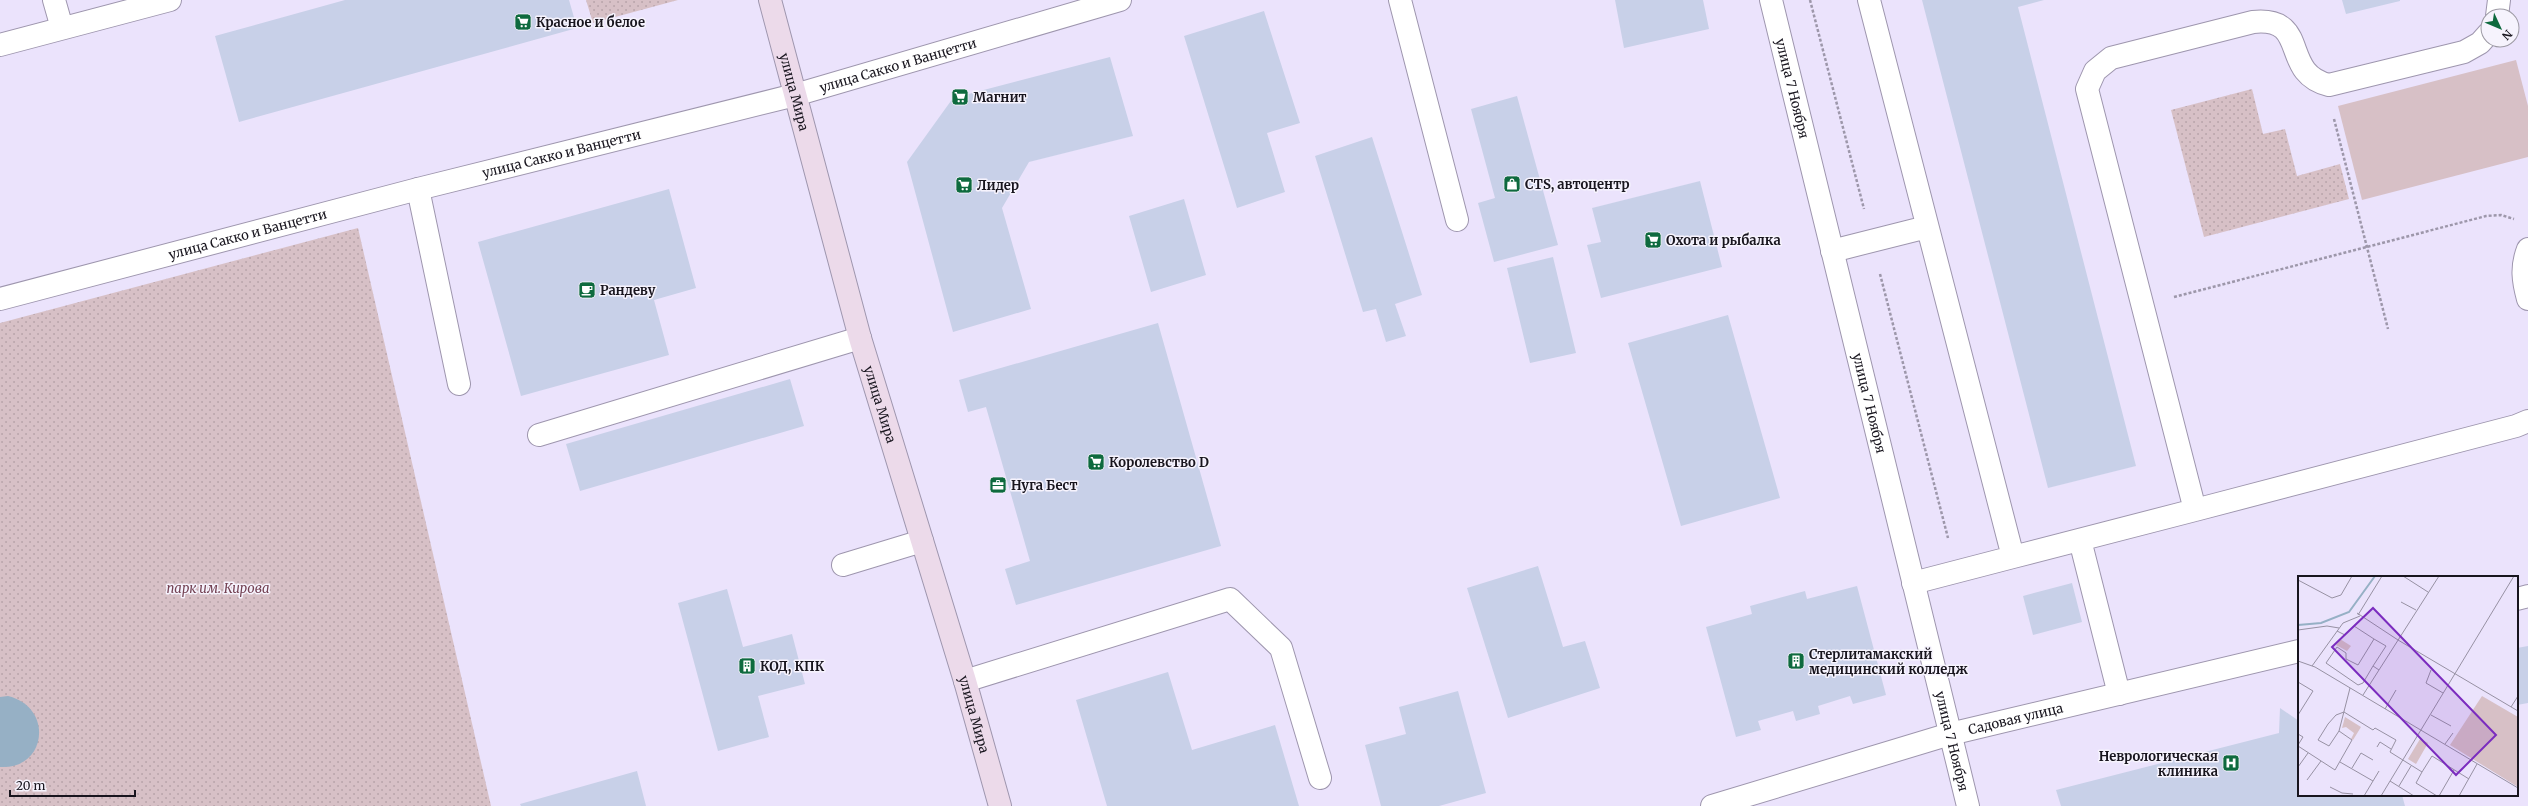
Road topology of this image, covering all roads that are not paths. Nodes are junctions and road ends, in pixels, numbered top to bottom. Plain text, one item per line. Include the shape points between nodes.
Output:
1 (54, 0) edge
2 (170, 0) edge
3 (770, 0) edge
4 (1120, 0) edge
5 (1400, 0) edge
6 (1771, 0) edge
7 (1869, 0) edge
8 (62, 28) junction
9 (2480, 43) edge
10 (0, 45) edge
11 (795, 95) junction
12 (418, 189) junction
13 (1457, 220) dead end
14 (1927, 227) junction
15 (2528, 249) edge
16 (1832, 251) junction
17 (0, 299) edge
18 (2528, 299) edge
19 (860, 338) junction
20 (459, 384) dead end
21 (2528, 421) edge
22 (539, 435) dead end
23 (2195, 510) junction
24 (2080, 540) junction
25 (922, 541) junction
26 (2013, 557) junction
27 (843, 565) dead end
28 (1913, 583) junction
29 (2528, 596) edge
30 (2518, 598) edge
31 (2298, 650) edge
32 (965, 681) junction
33 (2119, 694) junction
34 (1950, 734) junction
35 (1320, 778) dead end
36 (1000, 806) edge
37 (1712, 806) edge
38 (1968, 806) edge

1 - 8 street
2 - 8 street
3 - 11 main road, улица Мира
4 - 11 street, улица Сакко и Ванцетти
5 - 13 street
6 - 16 street, улица 7 Ноября
7 - 14 street
8 - 10 street
9 - 23 street via 2464,52 2342,83 2325,84 2307,74 2300,65 2292,38 2284,28 2268,21 2253,22 2111,58 2095,71 2087,89
11 - 12 street, улица Сакко и Ванцетти
11 - 19 main road, улица Мира
12 - 17 street, улица Сакко и Ванцетти
12 - 20 street
14 - 16 street
14 - 26 street
15 - 18 street via 2522,275
16 - 28 street, улица 7 Ноября
19 - 22 street
19 - 25 main road, улица Мира
21 - 23 street
23 - 24 street
24 - 26 street
24 - 33 street
25 - 27 street
25 - 32 main road, улица Мира
26 - 28 street
28 - 34 street, улица 7 Ноября
29 - 30 street
31 - 33 street, Садовая улица
32 - 35 street via 1230,598 1281,648
32 - 36 main road, улица Мира
33 - 34 street, Садовая улица
34 - 37 street, Садовая улица
34 - 38 street, улица 7 Ноября

